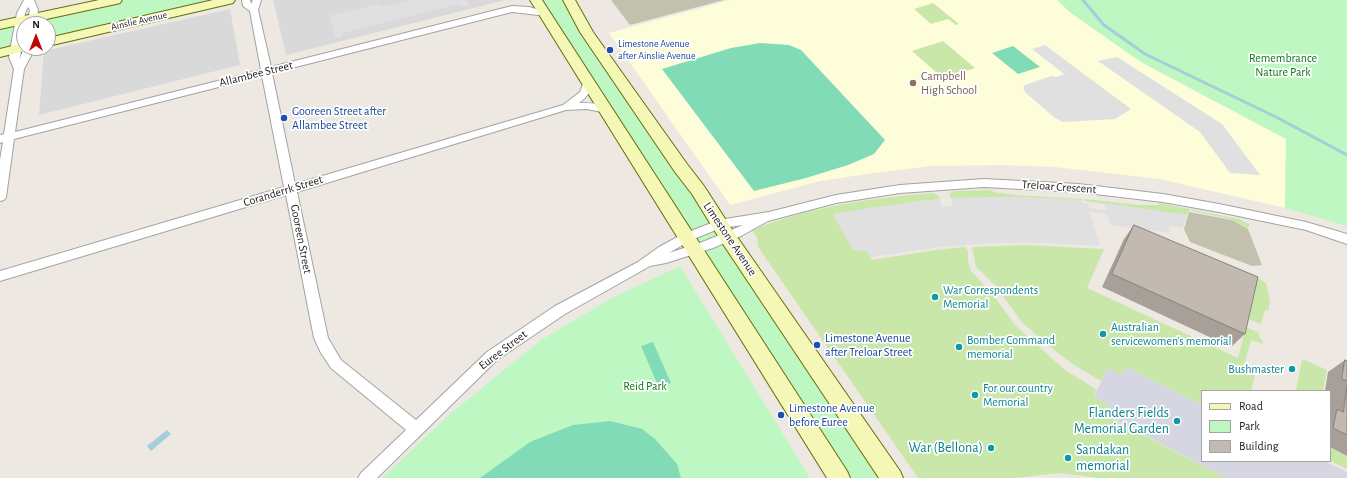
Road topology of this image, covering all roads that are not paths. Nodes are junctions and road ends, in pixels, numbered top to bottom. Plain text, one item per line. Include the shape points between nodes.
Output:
1 (29, 0) edge
2 (116, 0) edge
3 (229, 0) edge
4 (246, 0) edge
5 (526, 0) edge
6 (536, 0) edge
7 (569, 0) edge
8 (256, 5) edge
9 (512, 10) junction
10 (544, 14) junction
11 (24, 16) edge
12 (31, 16) edge
13 (49, 16) edge
14 (16, 23) edge
15 (0, 25) edge
16 (56, 40) edge
17 (16, 49) edge
18 (0, 53) edge
19 (26, 56) edge
20 (267, 72) junction
21 (588, 82) junction
22 (566, 107) junction
23 (607, 110) junction
24 (5, 138) edge
25 (290, 188) junction
26 (0, 197) edge
27 (723, 230) junction
28 (1347, 239) edge
29 (690, 243) junction
30 (0, 276) edge
31 (416, 429) junction
32 (366, 478) edge
33 (839, 478) edge
34 (892, 478) edge

1 - 11 street via 21,12
1 - 12 street via 34,10
2 - 13 main road
3 - 16 main road, Ainslie Avenue
4 - 8 street, Gooreen Street via 246,4
5 - 9 street, Allambee Street
6 - 10 main road
7 - 27 main road, Limestone Avenue via 587,32 698,190
8 - 20 street, Gooreen Street
9 - 10 street, Allambee Street via 529,10
9 - 20 street, Allambee Street
10 - 21 main road
14 - 15 main road
17 - 18 main road
19 - 24 street via 19,68
20 - 24 street, Allambee Street
20 - 25 street, Gooreen Street
21 - 22 street, Coranderrk Street via 581,97
21 - 23 main road
22 - 23 street, Coranderrk Street via 587,106
22 - 25 street, Coranderrk Street
23 - 29 main road
24 - 26 street
25 - 30 street, Coranderrk Street
25 - 31 street, Gooreen Street via 317,322 326,349 336,364
27 - 28 street, Treloar Crescent via 744,230 769,216 870,193 984,184 1037,185 1163,198 1306,226
27 - 29 street, Euree Street
27 - 34 main road, Limestone Avenue
29 - 31 street, Euree Street via 642,265 560,310 492,356
29 - 33 main road
31 - 32 street, Euree Street

